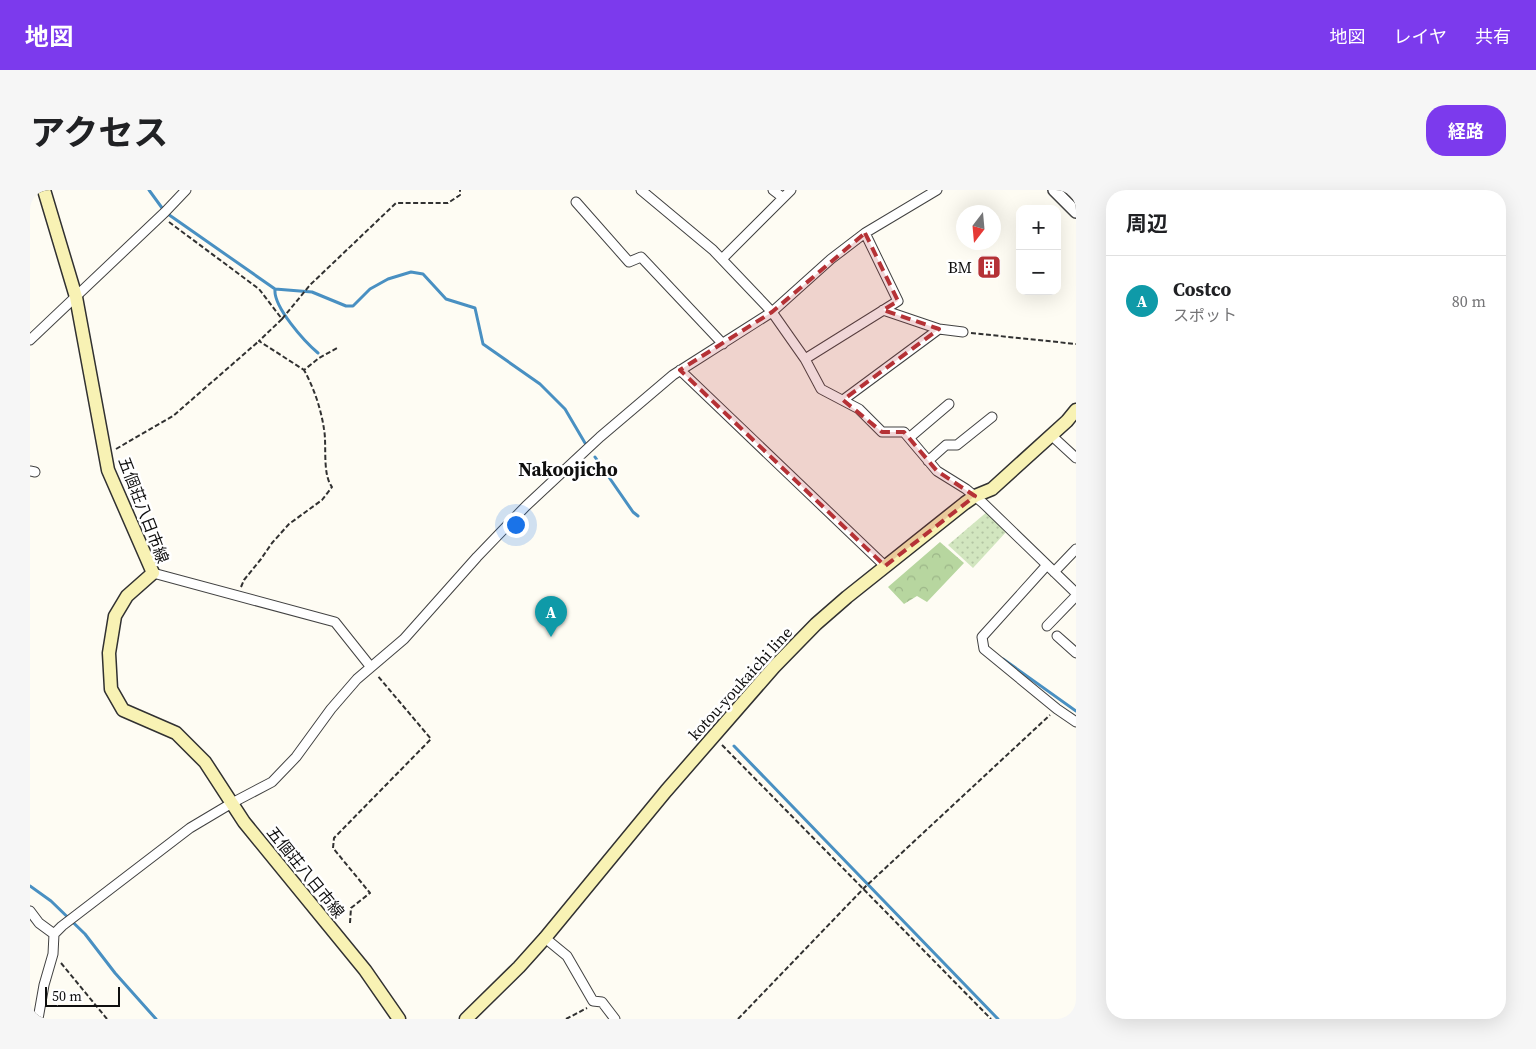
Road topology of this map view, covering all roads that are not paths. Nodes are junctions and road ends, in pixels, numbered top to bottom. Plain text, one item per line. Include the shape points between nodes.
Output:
1 (44, 190) edge
2 (186, 190) edge
3 (773, 190) edge
4 (791, 190) edge
5 (937, 190) edge
6 (1054, 190) edge
7 (644, 191) edge
8 (782, 197) junction
9 (576, 202) dead end
10 (1076, 212) edge
11 (865, 233) junction
12 (722, 259) junction
13 (76, 297) junction
14 (883, 310) junction
15 (772, 312) junction
16 (939, 330) junction
17 (963, 332) road end
18 (30, 340) edge
19 (723, 344) junction
20 (805, 359) junction
21 (680, 370) junction
22 (843, 400) junction
23 (949, 404) dead end
24 (1076, 410) edge
25 (992, 417) dead end
26 (1051, 436) junction
27 (909, 438) junction
28 (1076, 458) edge
29 (928, 461) junction
30 (975, 496) junction
31 (1076, 549) edge
32 (885, 566) junction
33 (1050, 568) junction
34 (153, 572) junction
35 (1076, 594) edge
36 (1047, 626) dead end
37 (1057, 636) dead end
38 (1076, 653) edge
39 (373, 670) junction
40 (1076, 722) edge
41 (232, 803) junction
42 (30, 910) edge
43 (54, 934) junction
44 (545, 938) junction
45 (41, 1017) edge
46 (399, 1019) edge
47 (466, 1019) edge
48 (616, 1019) edge

1 - 13 main road, 五個荘八日市線
2 - 13 street
3 - 8 street
4 - 8 street
5 - 11 street
6 - 10 street
7 - 12 street
8 - 12 street
9 - 19 street via 629,262 641,257
11 - 14 street via 898,301
11 - 15 street
12 - 15 street
13 - 18 street
13 - 34 main road, 五個荘八日市線 via 108,470
14 - 16 street
14 - 20 street
15 - 19 street
15 - 20 street
16 - 17 street
16 - 22 street
19 - 21 street
20 - 22 street via 822,389
21 - 32 street
21 - 39 street via 600,437 526,506
22 - 27 street via 858,409 882,432 904,432
23 - 27 street
24 - 26 main road, kotou-youkaichi line
25 - 29 street via 957,445 946,445
26 - 28 street
26 - 30 main road, kotou-youkaichi line via 992,489
27 - 29 street
29 - 30 street via 937,471
30 - 32 main road, kotou-youkaichi line
30 - 33 street
31 - 33 street
32 - 44 main road, kotou-youkaichi line via 816,624 774,667
33 - 35 street
33 - 40 street via 982,636 984,649
34 - 39 street via 334,622
34 - 41 main road, 五個荘八日市線 via 127,596 115,616 109,654 111,689 123,710 176,734 205,762
35 - 36 street
37 - 38 street
39 - 41 street via 344,693 284,772
41 - 43 street via 190,828
41 - 46 main road, 五個荘八日市線 via 265,849 365,970
42 - 43 street
43 - 45 street
44 - 47 main road, kotou-youkaichi line
44 - 48 street via 567,956 593,1001 600,1001

